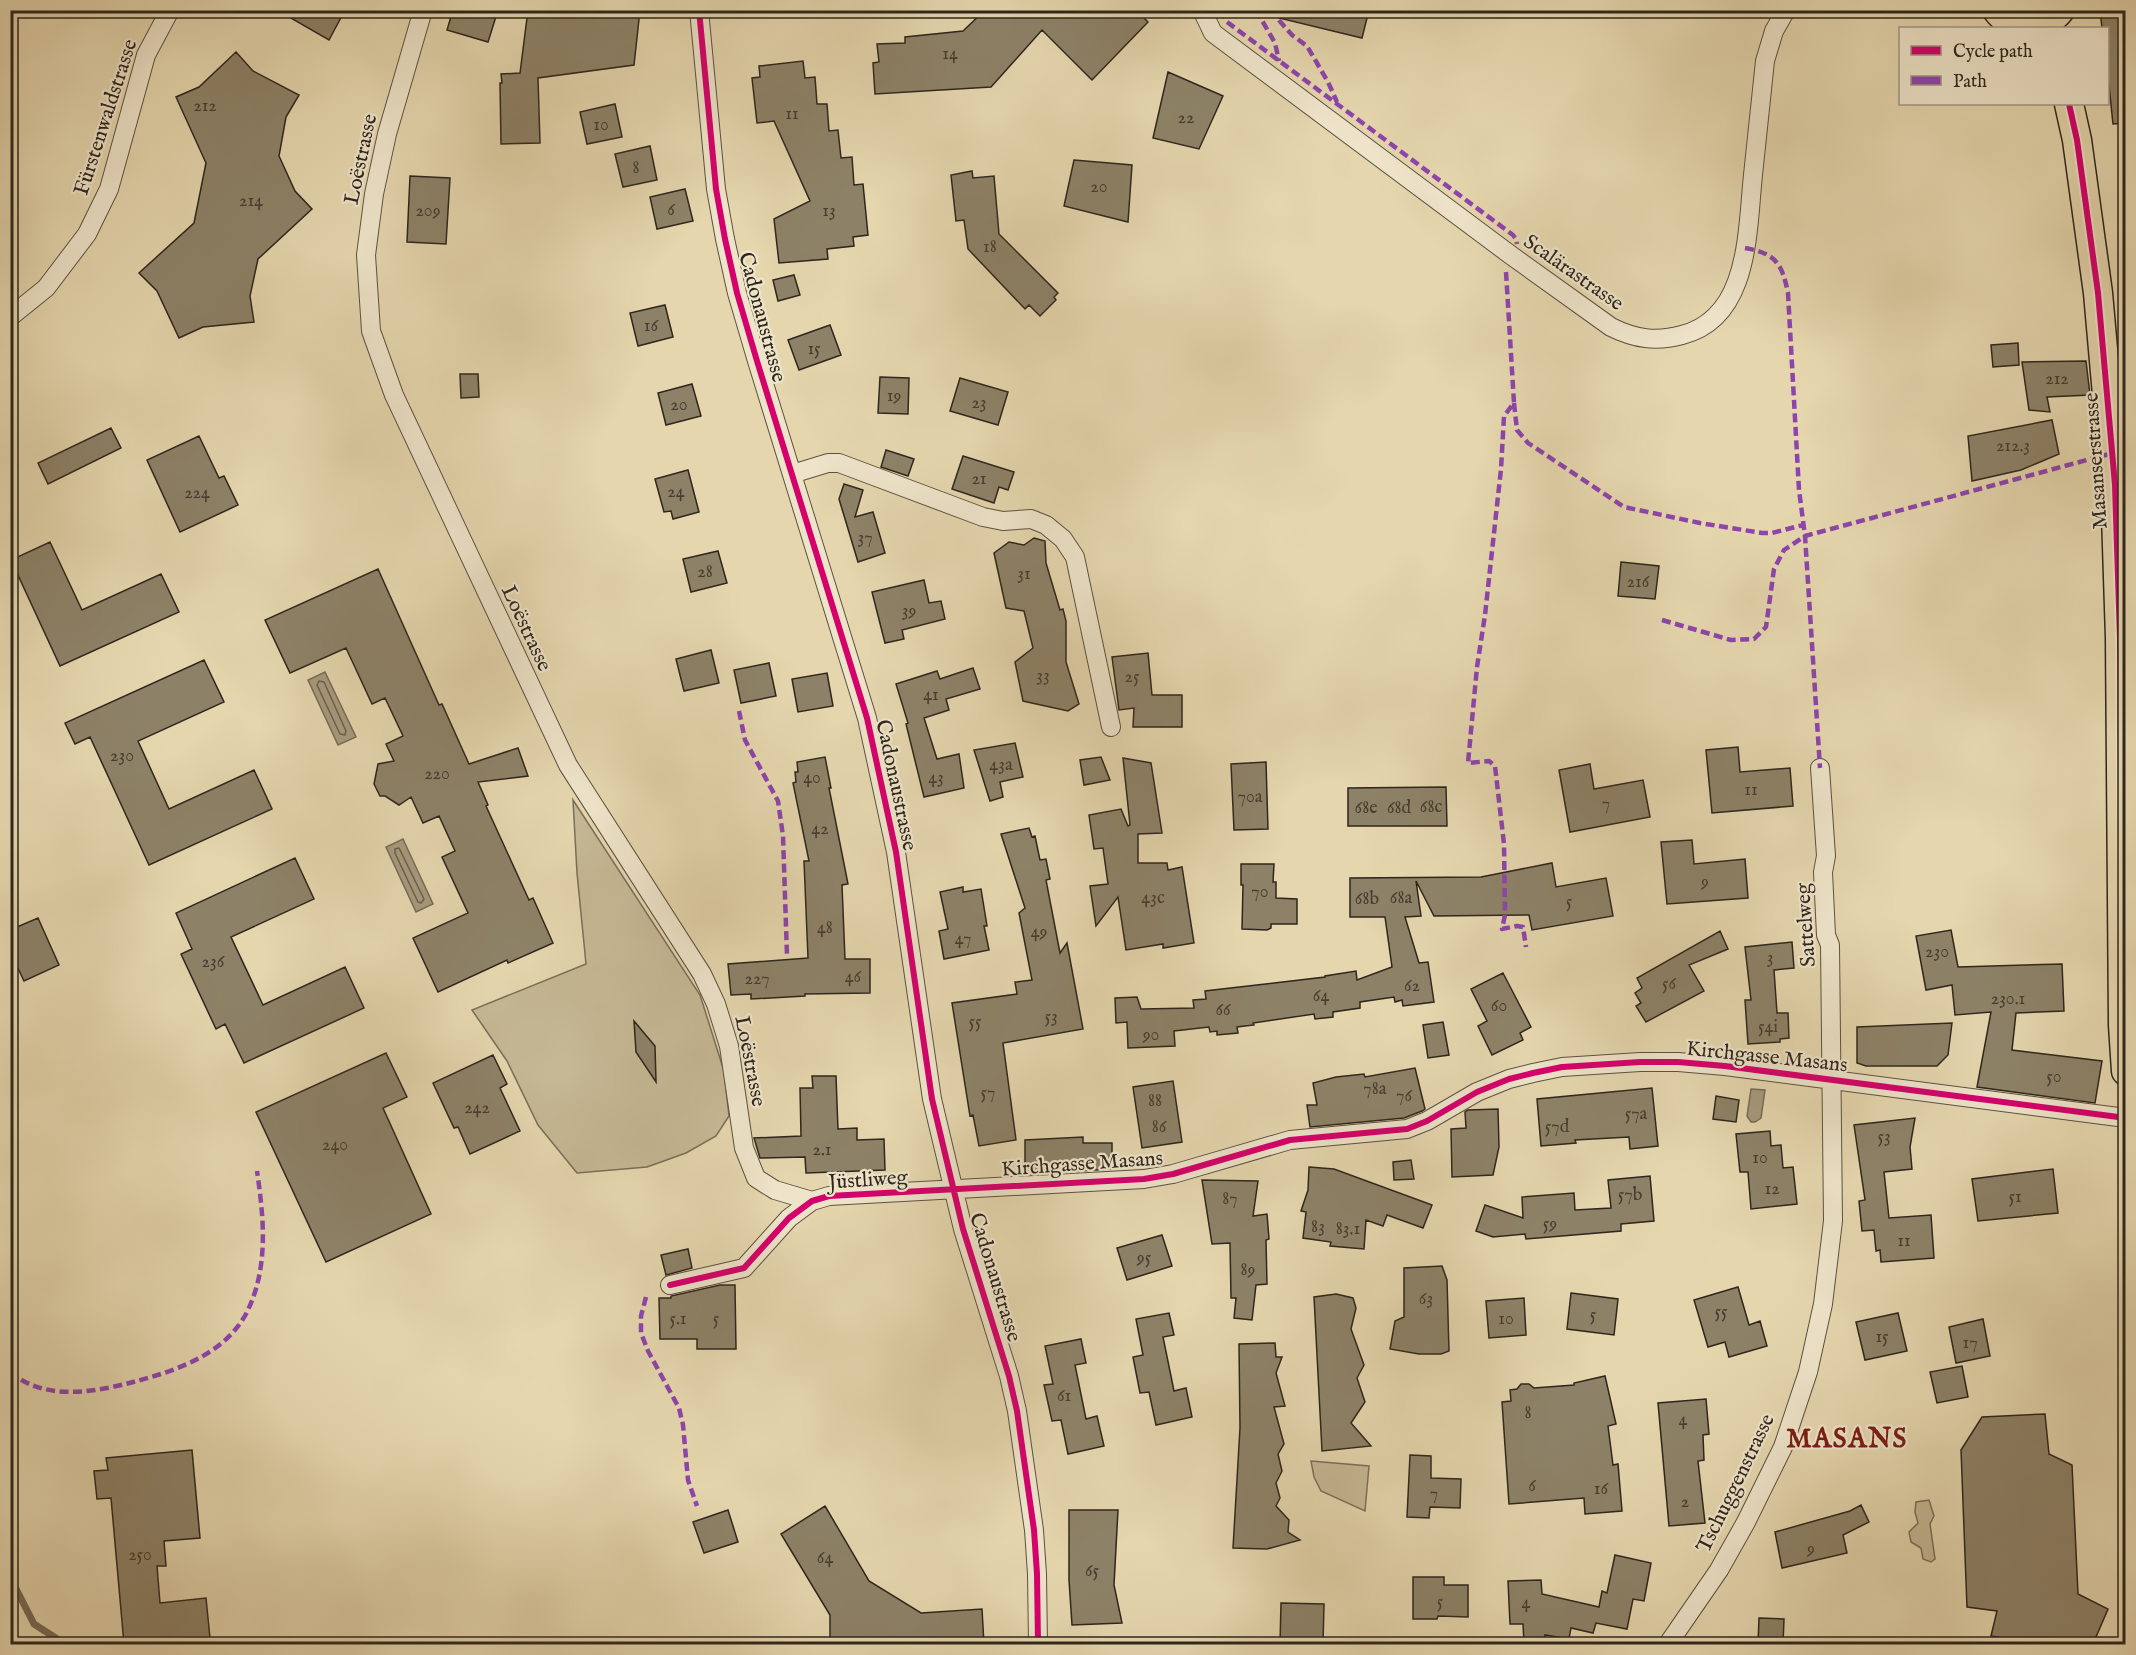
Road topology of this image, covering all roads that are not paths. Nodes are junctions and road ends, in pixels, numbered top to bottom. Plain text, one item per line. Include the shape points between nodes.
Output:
1 (170, 10) edge
2 (423, 10) edge
3 (699, 10) edge
4 (1202, 10) edge
5 (1786, 10) edge
6 (1997, 10) edge
7 (2060, 10) edge
8 (2037, 27) edge
9 (2069, 105) edge
10 (10, 317) edge
11 (792, 474) junction
12 (1111, 727) dead end
13 (1820, 768) dead end
14 (2126, 1071) edge
15 (1832, 1079) junction
16 (2126, 1119) edge
17 (954, 1189) junction
18 (812, 1201) junction
19 (670, 1285) dead end
20 (1038, 1644) edge
21 (1668, 1644) edge

1 - 10 street, Fürstenwaldstrasse via 146,55 109,189 87,234 45,288
2 - 18 street, Loëstrasse via 374,194 366,255 371,331 394,395 563,755 702,974 716,1004 729,1047 744,1148 756,1178 775,1190
3 - 11 street, Cadonaustrasse via 716,189 725,239 737,293
4 - 5 street, Scalärastrasse via 1213,33 1512,256 1611,327 1647,339 1668,339 1704,326 1719,314 1737,283 1745,248 1765,61 1773,31
6 - 8 main road via 2011,22
7 - 8 main road
9 - 14 main road, Masanserstrasse via 2079,149 2098,293 2114,474
11 - 12 street via 839,463 983,517 1003,521 1031,519 1055,532 1075,557
11 - 17 street, Cadonaustrasse via 867,718 896,852 932,1099
13 - 15 street, Sattelweg via 1830,945
15 - 16 street, Kirchgasse Masans
15 - 17 street, Kirchgasse Masans via 1678,1062 1562,1067 1493,1085 1407,1129 1290,1140 1173,1174 1130,1181
15 - 21 street, Tschuggenstrasse via 1833,1221 1823,1304 1808,1372 1783,1447 1746,1522 1719,1570
17 - 18 street, Jüstliweg via 846,1193
17 - 20 street, Cadonaustrasse via 1022,1432 1034,1530
18 - 19 street, Jüstliweg via 789,1218 744,1268

